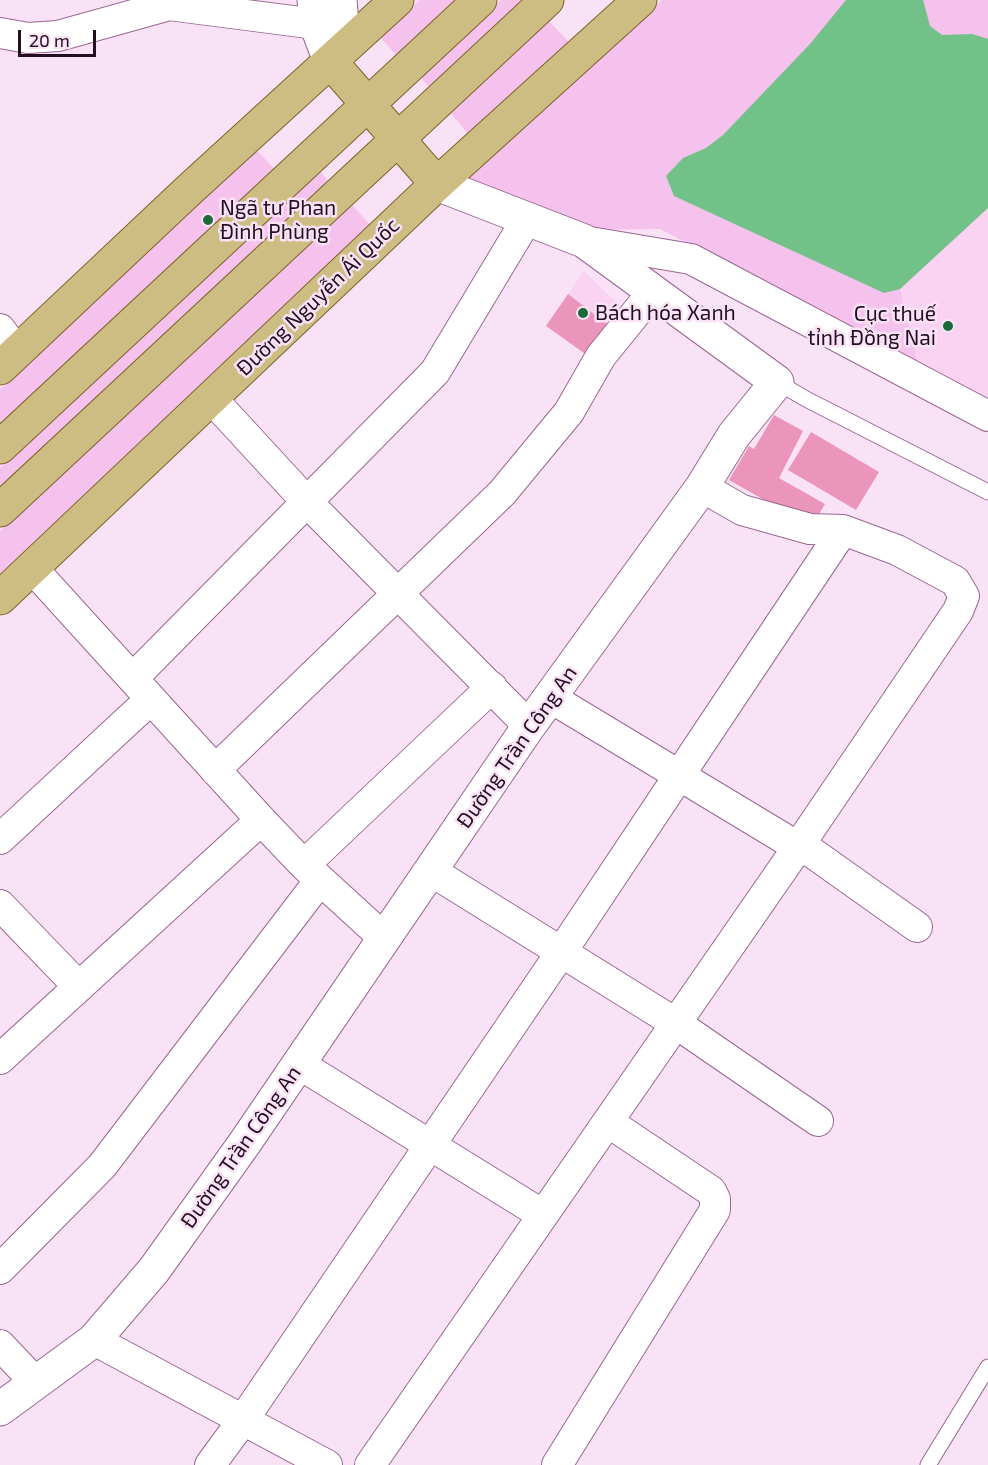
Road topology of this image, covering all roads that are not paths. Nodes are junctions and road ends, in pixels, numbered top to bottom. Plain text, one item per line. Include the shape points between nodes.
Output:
1 (340, 0) edge
2 (398, 0) edge
3 (480, 0) edge
4 (547, 0) edge
5 (621, 6) edge
6 (315, 12) edge
7 (0, 33) edge
8 (330, 61) junction
9 (367, 103) junction
10 (399, 139) junction
11 (437, 184) junction
12 (527, 219) junction
13 (584, 241) junction
14 (653, 292) junction
15 (6, 350) edge
16 (777, 382) junction
17 (212, 399) junction
18 (988, 416) edge
19 (0, 447) edge
20 (702, 488) junction
21 (988, 492) edge
22 (307, 502) junction
23 (0, 510) edge
24 (843, 530) junction
25 (32, 568) junction
26 (399, 592) junction
27 (0, 597) edge
28 (492, 687) junction
29 (142, 688) junction
30 (550, 698) junction
31 (529, 726) junction
32 (214, 770) junction
33 (680, 775) junction
34 (261, 820) junction
35 (0, 839) edge
36 (799, 846) junction
37 (431, 871) junction
38 (312, 873) junction
39 (0, 905) edge
40 (917, 927) dead end
41 (386, 939) junction
42 (561, 951) junction
43 (79, 987) junction
44 (676, 1023) junction
45 (0, 1059) edge
46 (299, 1064) junction
47 (818, 1121) dead end
48 (608, 1122) junction
49 (428, 1146) junction
50 (543, 1215) junction
51 (0, 1269) edge
52 (93, 1340) junction
53 (0, 1345) edge
54 (988, 1367) edge
55 (36, 1383) junction
56 (0, 1409) edge
57 (243, 1420) junction
58 (210, 1465) edge
59 (327, 1465) edge
60 (369, 1465) edge
61 (557, 1465) edge
62 (928, 1465) edge

1 - 8 street via 342,24
2 - 8 main road
3 - 9 main road
4 - 10 main road
5 - 11 main road, Đường Nguyễn Ái Quốc
6 - 7 street via 169,5 58,36 28,38
6 - 8 street
8 - 9 main road
8 - 15 main road
9 - 10 main road
9 - 19 main road
10 - 11 main road
10 - 23 main road
11 - 12 street
11 - 17 main road, Đường Nguyễn Ái Quốc
12 - 13 street
12 - 22 street via 435,372
13 - 14 street
13 - 18 street via 691,260
14 - 16 street
14 - 26 street via 601,356 569,412 502,493
16 - 20 street, Đường Trần Công An via 734,435
16 - 21 lane
17 - 22 street
17 - 25 main road, Đường Nguyễn Ái Quốc
20 - 24 street via 742,510 810,529
20 - 30 street, Đường Trần Công An
22 - 26 street
22 - 29 street
24 - 33 street
24 - 36 street via 897,550 955,581 964,596 958,611
25 - 27 main road, Đường Nguyễn Ái Quốc
25 - 29 street
26 - 28 street
26 - 32 street
28 - 31 street
28 - 38 street
29 - 32 street
29 - 35 street
30 - 31 street, Đường Trần Công An
30 - 33 street
31 - 37 street, Đường Trần Công An
32 - 34 street
33 - 36 street
33 - 42 street
34 - 38 street
34 - 43 street
36 - 40 street
36 - 44 street
37 - 41 street, Đường Trần Công An
37 - 42 street
38 - 41 street
38 - 51 street via 102,1166
39 - 43 street
41 - 46 street, Đường Trần Công An
42 - 44 street
42 - 49 street
43 - 45 street
44 - 47 street
44 - 48 street
46 - 49 street
46 - 52 street, Đường Trần Công An via 154,1270
48 - 50 street
48 - 61 street via 711,1191 715,1210
49 - 50 street
49 - 57 street
50 - 60 street
52 - 55 street, Đường Trần Công An
52 - 57 street
53 - 55 street
54 - 62 lane
55 - 56 street, Đường Trần Công An
57 - 58 street
57 - 59 street

